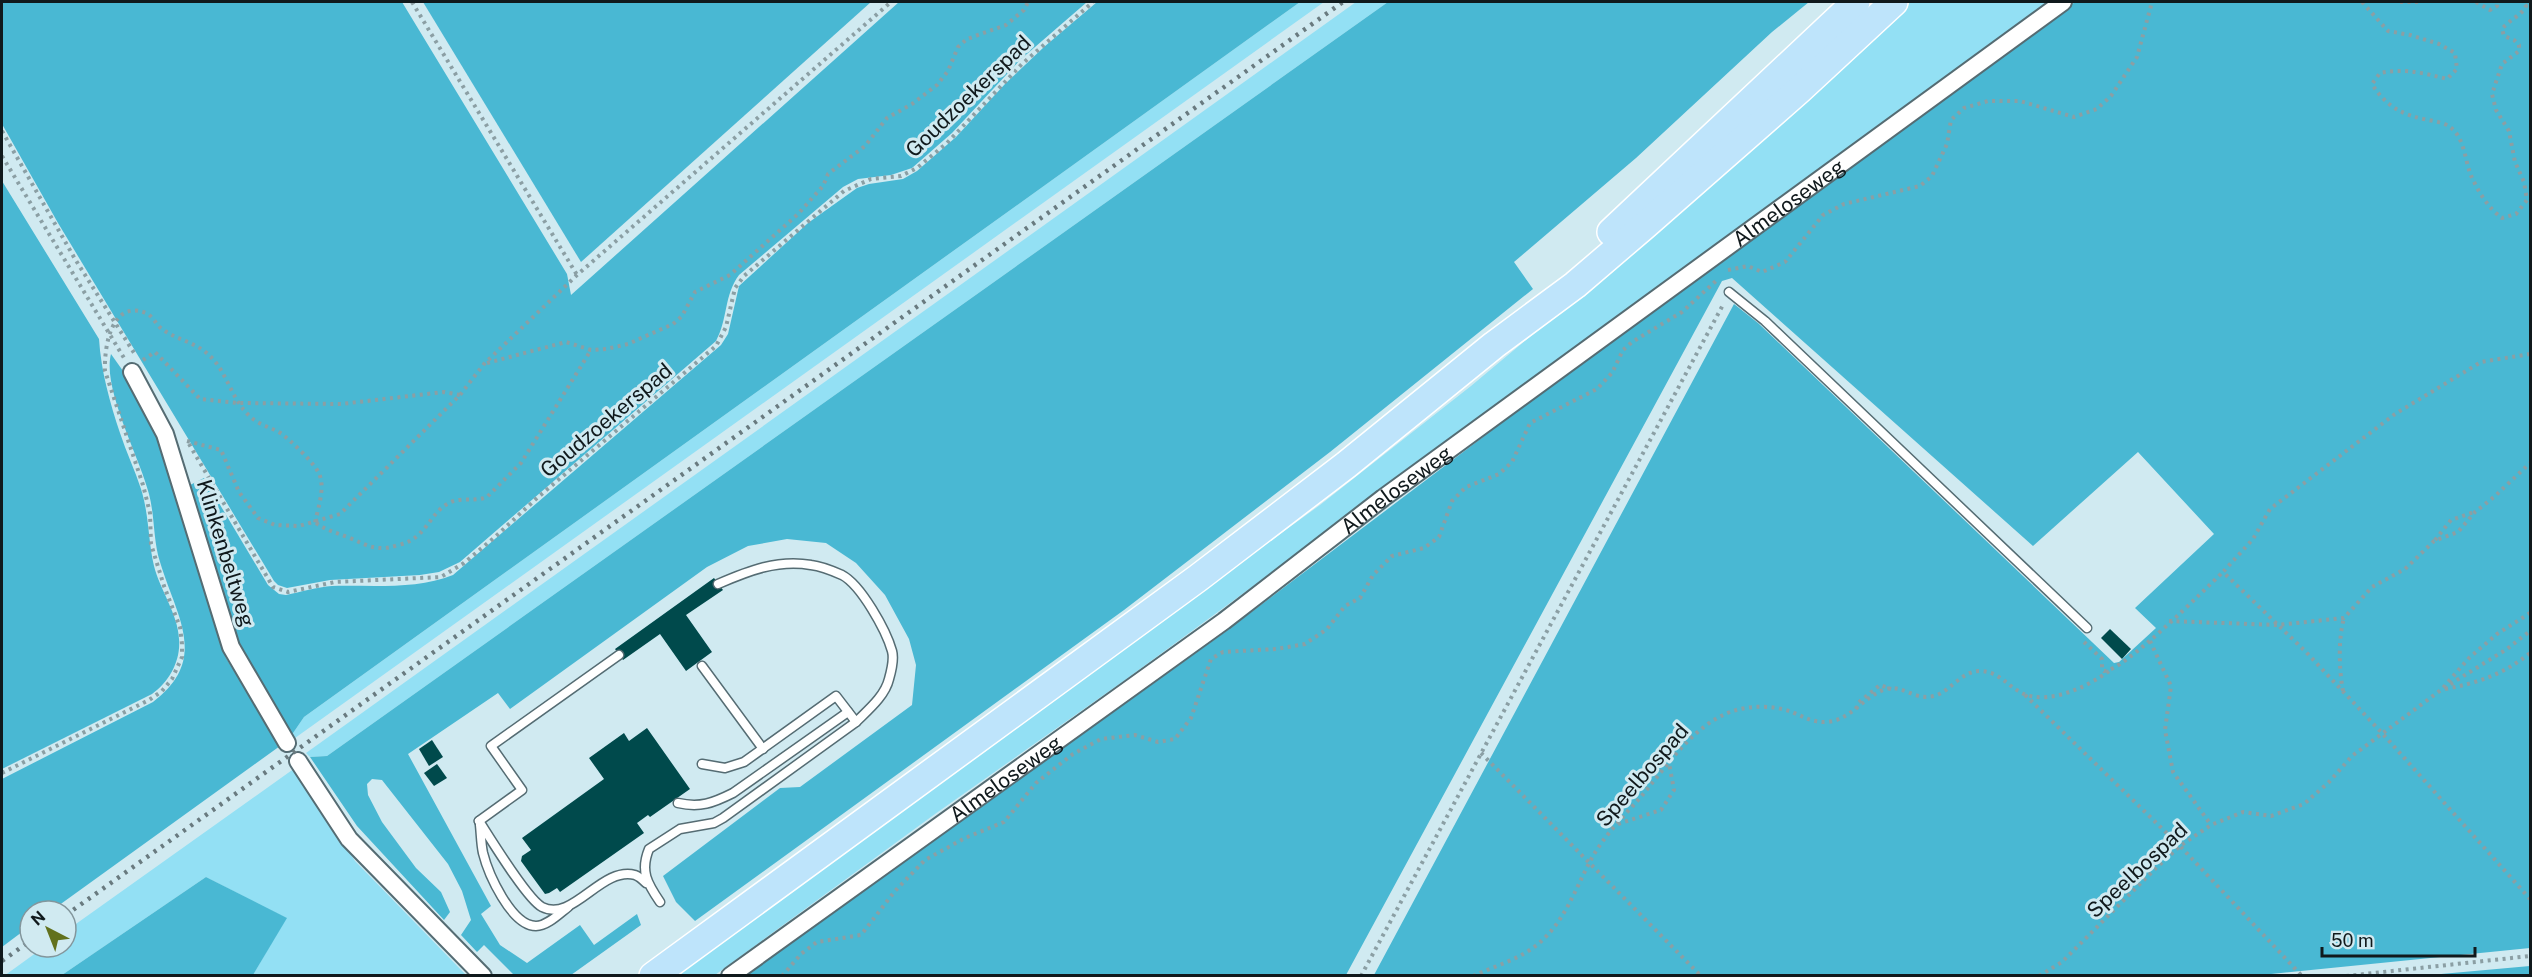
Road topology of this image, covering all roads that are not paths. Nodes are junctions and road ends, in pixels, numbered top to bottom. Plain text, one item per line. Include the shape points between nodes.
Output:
1 (1856, 2) edge
2 (1894, 2) edge
3 (2063, 2) edge
4 (1729, 292) road end
5 (1494, 345) junction
6 (138, 366) road end
7 (718, 584) dead end
8 (2086, 628) road end
9 (619, 655) dead end
10 (702, 666) dead end
11 (848, 712) junction
12 (856, 722) junction
13 (287, 743) dead end
14 (763, 749) junction
15 (298, 761) dead end
16 (702, 764) dead end
17 (678, 803) dead end
18 (479, 821) junction
19 (646, 883) junction
20 (660, 902) dead end
21 (569, 907) junction
22 (483, 975) edge
23 (653, 975) edge
24 (730, 975) edge

1 - 5 main road
2 - 5 main road via 1644,226 1575,285
3 - 24 street, Almeloseweg via 1383,498 1214,628
4 - 8 lane via 1765,321
5 - 23 main road via 1198,578
6 - 13 street, Klinkenbeltweg via 165,434 231,646
7 - 12 lane via 750,570 784,563 813,565 843,576 863,596 892,653 889,680 875,703
9 - 18 lane via 491,746 522,790
10 - 14 lane
11 - 12 lane
11 - 14 lane via 836,696
11 - 17 lane via 733,793 693,806
12 - 19 lane via 723,818 680,829 649,849 643,869
14 - 16 lane via 744,762 725,768
15 - 22 street via 349,839
18 - 21 lane via 537,904 549,909
18 - 21 lane via 484,854 498,892 521,921 535,927
19 - 20 lane
19 - 21 lane via 635,875 616,876

